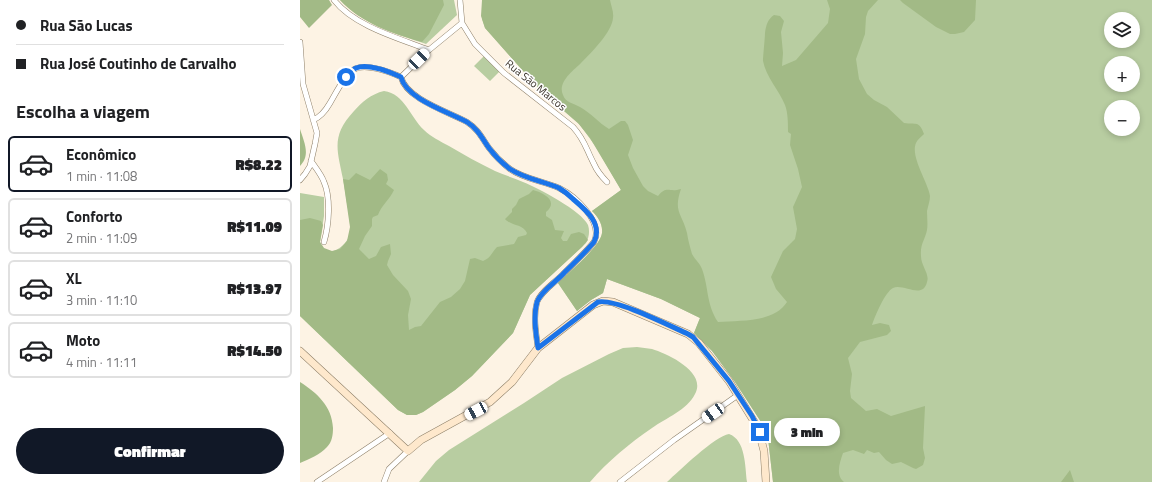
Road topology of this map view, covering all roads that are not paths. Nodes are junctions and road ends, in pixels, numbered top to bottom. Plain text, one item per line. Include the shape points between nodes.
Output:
1 (334, 0) edge
2 (460, 0) edge
3 (462, 23) junction
4 (300, 42) edge
5 (429, 50) junction
6 (401, 77) junction
7 (313, 120) junction
8 (311, 160) junction
9 (304, 175) junction
10 (300, 180) edge
11 (324, 181) junction
12 (607, 182) dead end
13 (324, 242) dead end
14 (538, 348) junction
15 (300, 351) edge
16 (738, 395) junction
17 (390, 433) junction
18 (408, 451) junction
19 (317, 482) edge
20 (384, 482) edge
21 (620, 482) edge
22 (766, 482) edge

1 - 5 street via 348,15 361,22
2 - 3 street, Rua São Marcos
3 - 5 street
3 - 12 street, Rua São Marcos via 475,44 491,61 573,127 586,144 594,164
4 - 7 street via 303,84
5 - 6 street
6 - 7 street via 376,69 356,68 346,77 322,115
6 - 14 street via 404,86 414,94 475,128 494,155 510,169 563,191 592,217 596,230 594,242 538,300
7 - 8 street via 317,133
8 - 9 street
8 - 11 street
9 - 10 street
9 - 11 street via 313,171
11 - 13 street via 328,196 327,233
14 - 16 street via 593,304 608,301 691,335
14 - 18 street via 512,382 490,402 421,440
15 - 17 street
16 - 21 street via 668,444
16 - 22 street via 760,432
17 - 18 street
17 - 19 street
18 - 20 street via 389,469

